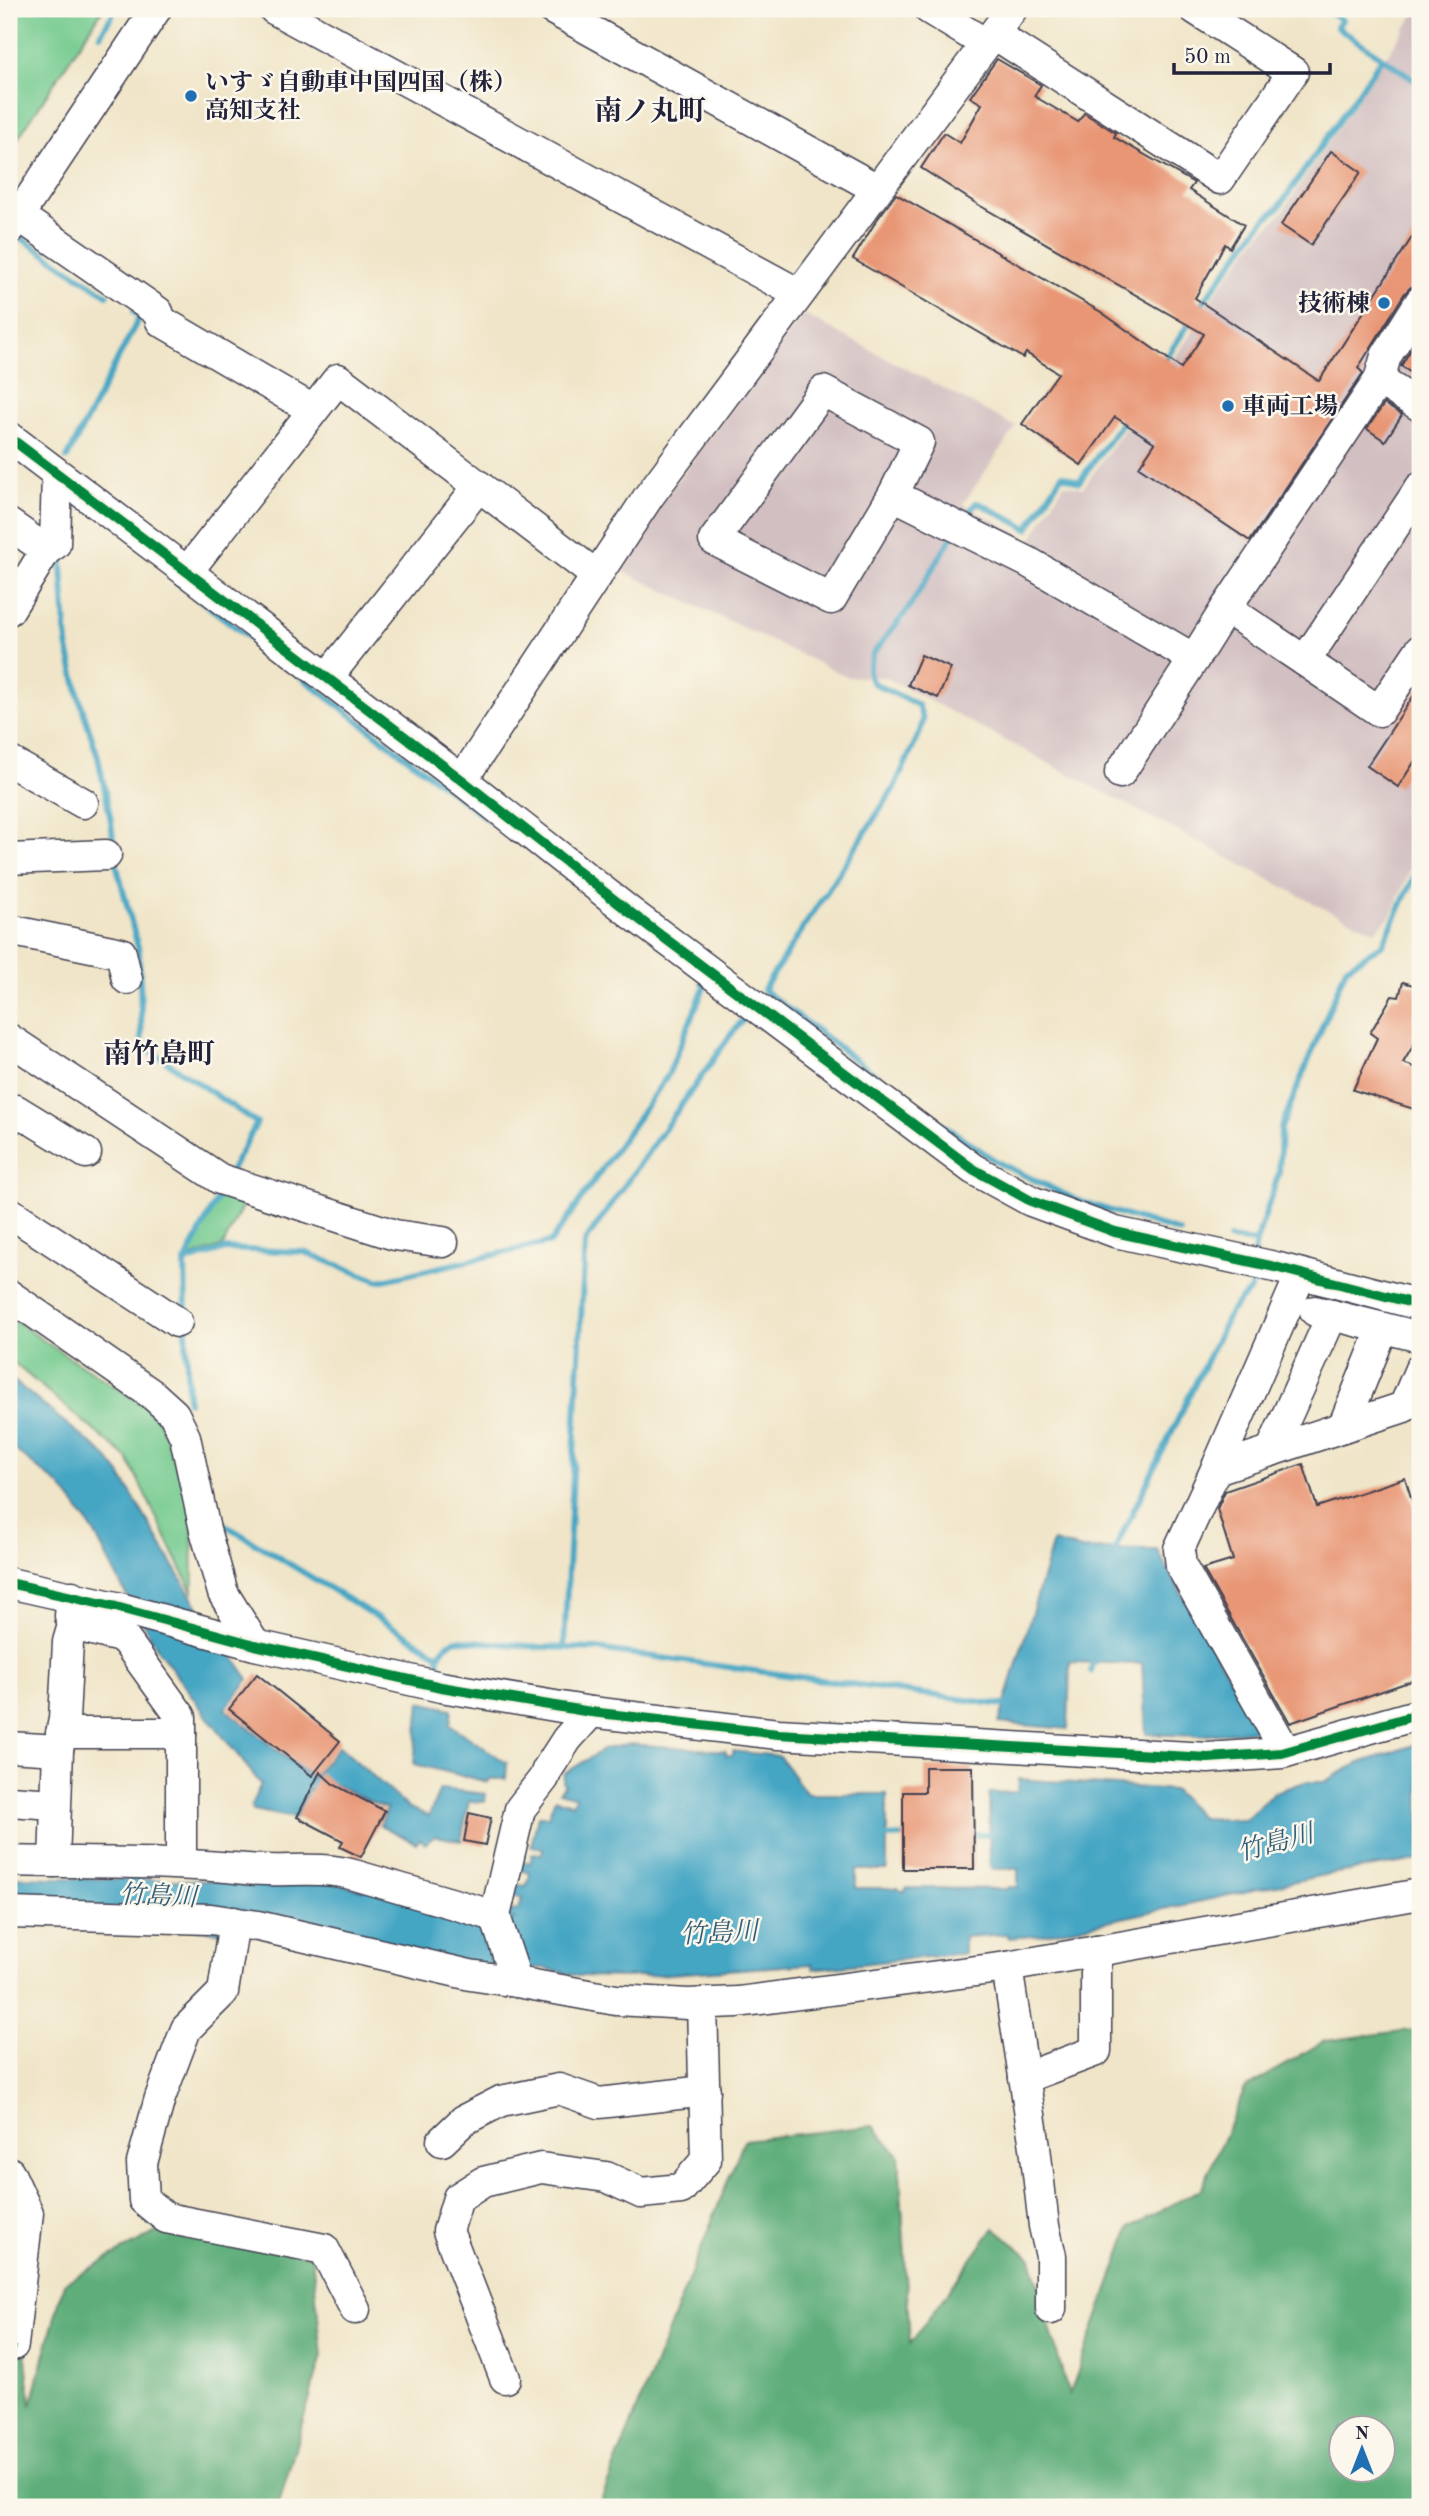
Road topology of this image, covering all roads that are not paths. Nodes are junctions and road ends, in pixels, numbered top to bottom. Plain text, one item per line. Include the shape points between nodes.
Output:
1 (156, 9) edge
2 (274, 9) edge
3 (552, 9) edge
4 (929, 9) edge
5 (1012, 9) edge
6 (1195, 9) edge
7 (990, 39) junction
8 (877, 189) junction
9 (14, 223) edge
10 (799, 294) junction
11 (1420, 302) edge
12 (1379, 380) junction
13 (1420, 406) edge
14 (313, 410) junction
15 (9, 438) edge
16 (57, 474) junction
17 (479, 486) junction
18 (1420, 488) edge
19 (893, 495) junction
20 (9, 524) edge
21 (46, 550) junction
22 (187, 572) junction
23 (597, 576) junction
24 (1226, 608) junction
25 (9, 610) edge
26 (1420, 650) edge
27 (1194, 659) junction
28 (1305, 661) junction
29 (327, 678) junction
30 (9, 761) edge
31 (1120, 773) dead end
32 (462, 780) junction
33 (83, 803) dead end
34 (106, 855) dead end
35 (9, 859) edge
36 (9, 930) edge
37 (127, 979) dead end
38 (9, 1039) edge
39 (9, 1120) edge
40 (86, 1153) dead end
41 (9, 1212) edge
42 (443, 1241) dead end
43 (1288, 1270) junction
44 (9, 1295) edge
45 (1288, 1305) junction
46 (1420, 1305) edge
47 (1332, 1315) junction
48 (177, 1322) dead end
49 (1384, 1328) junction
50 (1420, 1337) edge
51 (1420, 1368) edge
52 (1343, 1427) junction
53 (1271, 1451) junction
54 (1216, 1469) junction
55 (9, 1583) edge
56 (72, 1611) junction
57 (249, 1643) junction
58 (591, 1712) junction
59 (1420, 1714) edge
60 (181, 1733) junction
61 (60, 1742) junction
62 (9, 1747) edge
63 (1286, 1752) junction
64 (9, 1801) edge
65 (55, 1804) junction
66 (9, 1861) edge
67 (54, 1862) junction
68 (181, 1864) junction
69 (1420, 1894) edge
70 (9, 1913) edge
71 (496, 1919) junction
72 (234, 1922) junction
73 (1097, 1951) junction
74 (1007, 1967) junction
75 (516, 1978) junction
76 (702, 2003) junction
77 (1024, 2078) junction
78 (705, 2091) junction
79 (442, 2141) dead end
80 (9, 2172) edge
81 (355, 2309) dead end
82 (1051, 2309) dead end
83 (13, 2345) dead end
84 (505, 2378) dead end

1 - 9 street
2 - 10 street
3 - 8 street
4 - 7 street
5 - 7 street
6 - 7 street via 1293,72 1220,178
7 - 8 street
8 - 10 street
9 - 14 street via 158,312 161,321
10 - 23 street via 649,496
11 - 12 street via 1386,356
12 - 13 street
12 - 24 street
14 - 17 street via 338,379
14 - 22 street
15 - 16 street
16 - 21 street via 55,544
16 - 22 street
17 - 23 street
17 - 29 street
18 - 28 street
19 - 19 street via 919,442 823,391 714,540 831,599
19 - 27 street via 1028,562
20 - 21 street
21 - 25 street
22 - 29 street
23 - 32 street
24 - 27 street
24 - 28 street
26 - 28 street via 1379,711
27 - 31 street
29 - 32 street
30 - 33 street
32 - 43 street via 973,1169 1031,1201 1115,1232
34 - 35 street
36 - 37 street via 121,953
38 - 42 street via 220,1179 395,1235
39 - 40 street via 16,1110
41 - 48 street
43 - 45 street
43 - 46 street
44 - 57 street via 174,1414 185,1437 223,1593
45 - 47 street
45 - 54 street
47 - 49 street
47 - 53 street
49 - 50 street
49 - 52 street
51 - 52 street via 1404,1407
52 - 53 street
53 - 54 street
54 - 63 street via 1180,1549 1181,1566
55 - 56 street
56 - 57 street via 116,1607
56 - 60 street via 124,1638 181,1717
56 - 61 street
57 - 58 street via 441,1688
58 - 63 street via 778,1734 1131,1755 1208,1758
58 - 71 street via 520,1809
59 - 63 street
60 - 61 street
60 - 68 street
61 - 62 street
61 - 65 street
64 - 65 street
65 - 67 street
66 - 67 street
67 - 68 street
68 - 71 street via 343,1872
69 - 73 street
70 - 72 street
71 - 75 street
72 - 75 street via 470,1975
72 - 81 street via 223,1992 186,2029 160,2098 142,2163 144,2200 166,2218 324,2249
73 - 74 street
73 - 77 street via 1096,2051
74 - 76 street
74 - 77 street
75 - 76 street via 615,2000
76 - 78 street
77 - 82 street via 1051,2256
78 - 79 street via 598,2103 559,2089 501,2101 464,2120
78 - 84 street via 706,2160 681,2189 641,2193 606,2177 541,2168 483,2182 458,2198 448,2231
80 - 83 street via 28,2213

